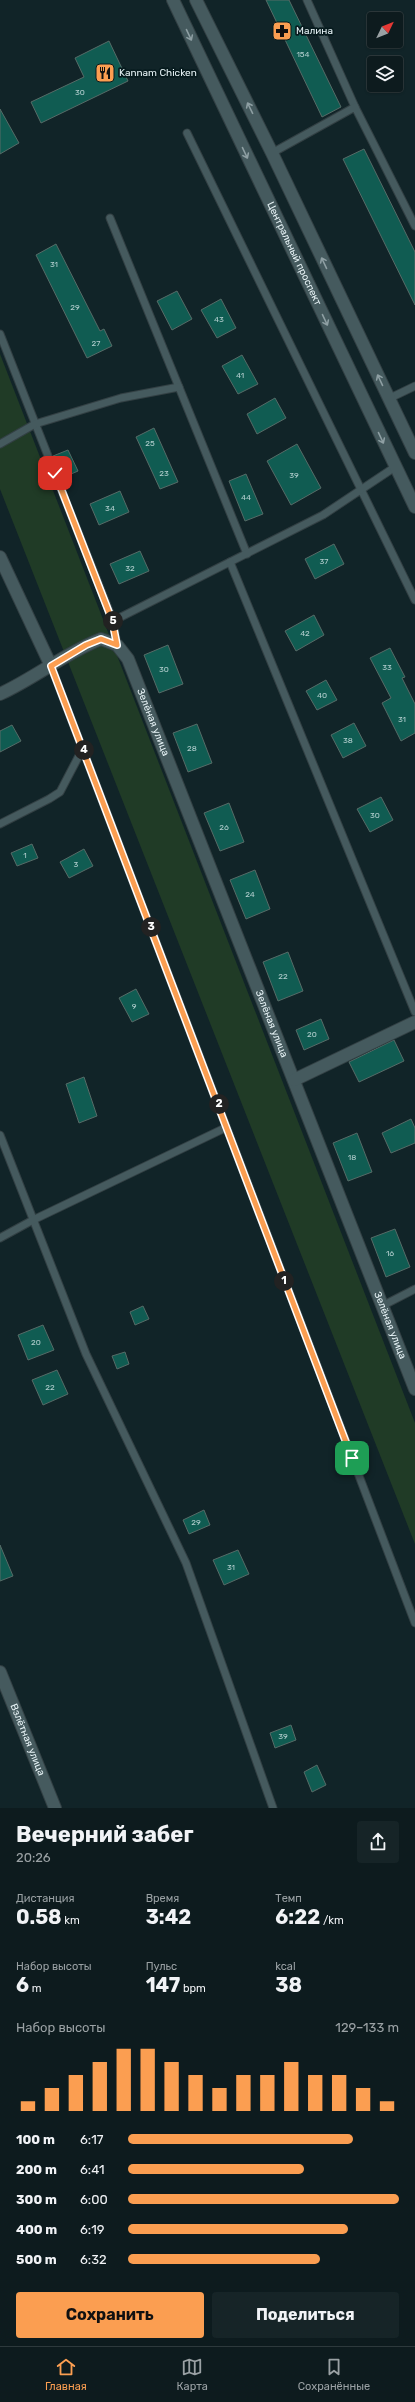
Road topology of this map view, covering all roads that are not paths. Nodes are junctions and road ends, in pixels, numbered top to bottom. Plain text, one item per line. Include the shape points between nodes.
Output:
1 (172, 0) edge
2 (196, 0) edge
3 (307, 0) edge
4 (355, 107) junction
5 (187, 133) dead end
6 (272, 153) junction
7 (110, 218) dead end
8 (415, 226) edge
9 (0, 334) edge
10 (179, 386) junction
11 (415, 386) edge
12 (388, 399) junction
13 (35, 424) junction
14 (0, 444) edge
15 (415, 453) edge
16 (395, 467) junction
17 (362, 490) junction
18 (415, 507) edge
19 (247, 554) junction
20 (0, 557) edge
21 (230, 562) junction
22 (415, 600) edge
23 (112, 620) junction
24 (117, 645) junction
25 (51, 666) junction
26 (0, 694) edge
27 (83, 748) junction
28 (0, 824) edge
29 (415, 1012) edge
30 (415, 1022) edge
31 (294, 1080) junction
32 (225, 1128) junction
33 (0, 1135) edge
34 (33, 1220) junction
35 (0, 1238) edge
36 (415, 1289) edge
37 (382, 1306) junction
38 (415, 1389) edge
39 (415, 1623) edge
40 (0, 1672) edge
41 (55, 1808) edge
42 (273, 1808) edge

1 -> 16 street, Центральный проспект
6 -> 2 street
3 - 4 lane
4 - 6 lane
4 - 8 lane
5 - 17 lane
12 -> 6 street
7 - 10 lane
9 - 13 lane
10 - 13 lane via 121,398
10 - 19 lane
11 - 12 lane
12 - 15 street
13 - 14 lane
13 - 23 lane
16 - 17 lane
16 - 18 street, Центральный проспект
17 - 19 lane via 324,515
17 - 22 lane
19 - 21 lane
20 - 25 street
21 - 23 lane
21 - 29 lane
23 - 24 lane
24 - 25 street via 101,639
24 - 31 street, Зелёная улица via 128,659
25 - 26 street
25 - 27 lane
27 - 28 lane via 60,792
27 - 32 lane via 219,1104
30 - 31 street
31 - 37 street, Зелёная улица
32 - 34 lane
32 - 39 lane
33 - 34 lane
34 - 35 lane
34 - 42 lane via 86,1354 186,1563
36 - 37 lane
37 - 38 street, Зелёная улица
40 - 41 street, Взлётная улица

